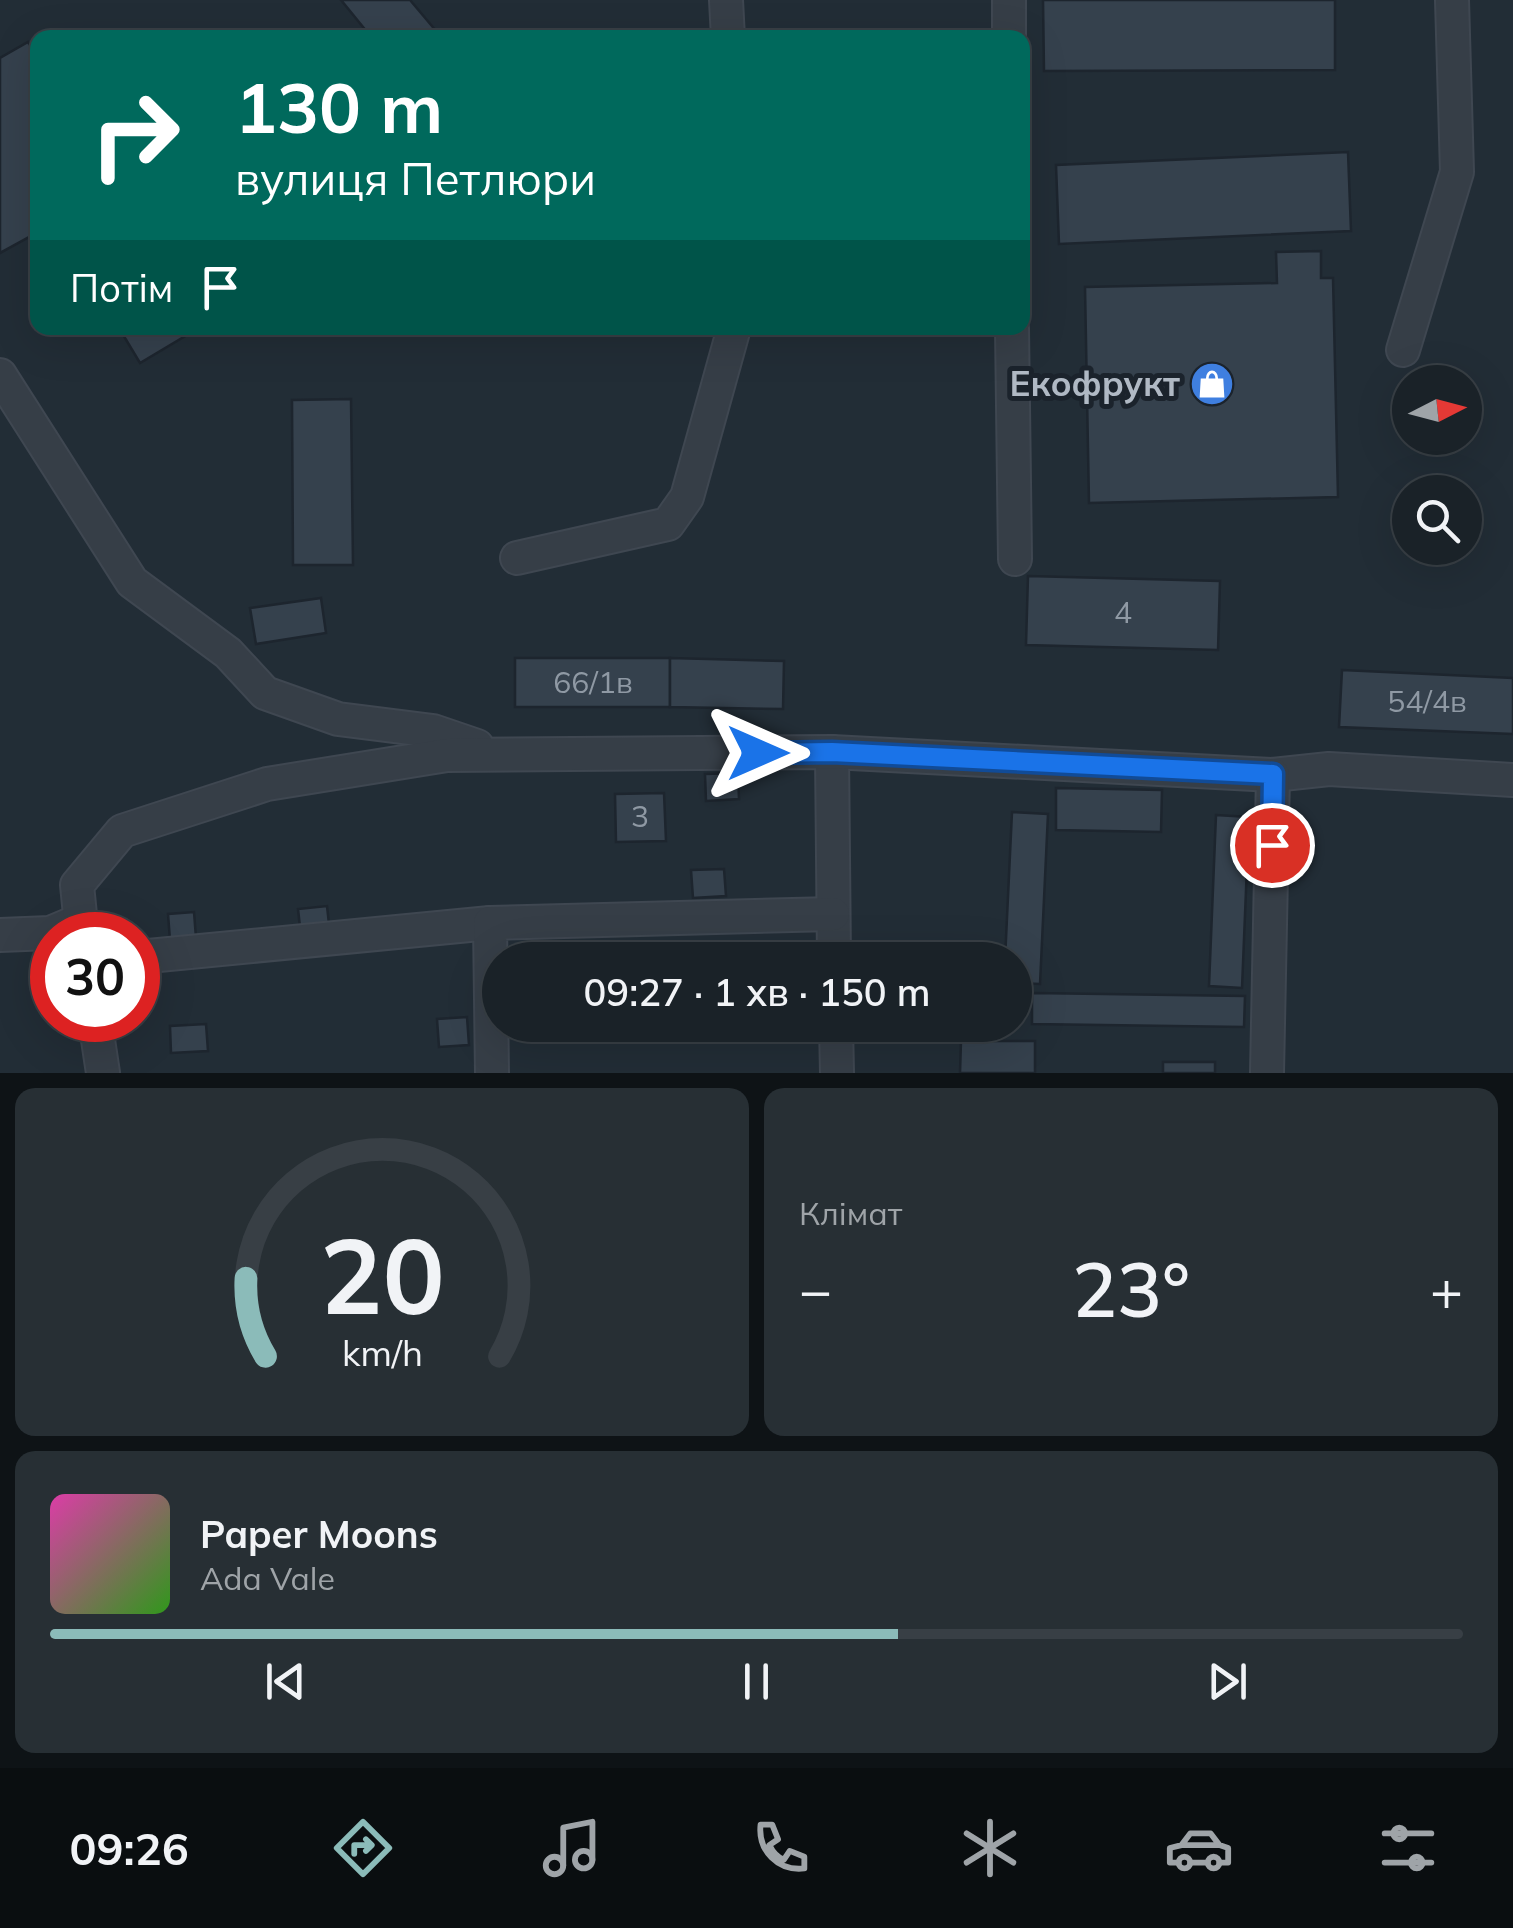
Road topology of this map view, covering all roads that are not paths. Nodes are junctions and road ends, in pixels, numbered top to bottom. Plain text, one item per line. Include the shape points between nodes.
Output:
1 (726, 0) edge
2 (1009, 0) edge
3 (1452, 0) edge
4 (728, 30) edge
5 (1009, 30) edge
6 (732, 335) edge
7 (1012, 335) edge
8 (1404, 350) dead end
9 (0, 375) edge
10 (517, 558) dead end
11 (1015, 558) dead end
12 (832, 752) junction
13 (500, 754) junction
14 (1273, 774) junction
15 (1513, 780) edge
16 (79, 912) edge
17 (833, 914) junction
18 (490, 923) junction
19 (30, 933) edge
20 (0, 934) edge
21 (834, 942) edge
22 (160, 955) edge
23 (98, 1042) edge
24 (837, 1042) edge
25 (103, 1073) edge
26 (492, 1073) edge
27 (838, 1073) edge
28 (1267, 1073) edge

1 - 4 street
2 - 5 street
3 - 8 street via 1457,172
6 - 10 street via 687,497 668,524
7 - 11 street
9 - 13 street via 132,582 228,653 265,692 338,719 433,731
12 - 13 street
12 - 14 street
12 - 17 street
13 - 16 street via 447,754 266,784 122,830 77,886
14 - 15 street via 1329,769
14 - 28 street
17 - 18 street
17 - 21 street
18 - 22 street
18 - 26 street
19 - 20 street
23 - 25 street
24 - 27 street

